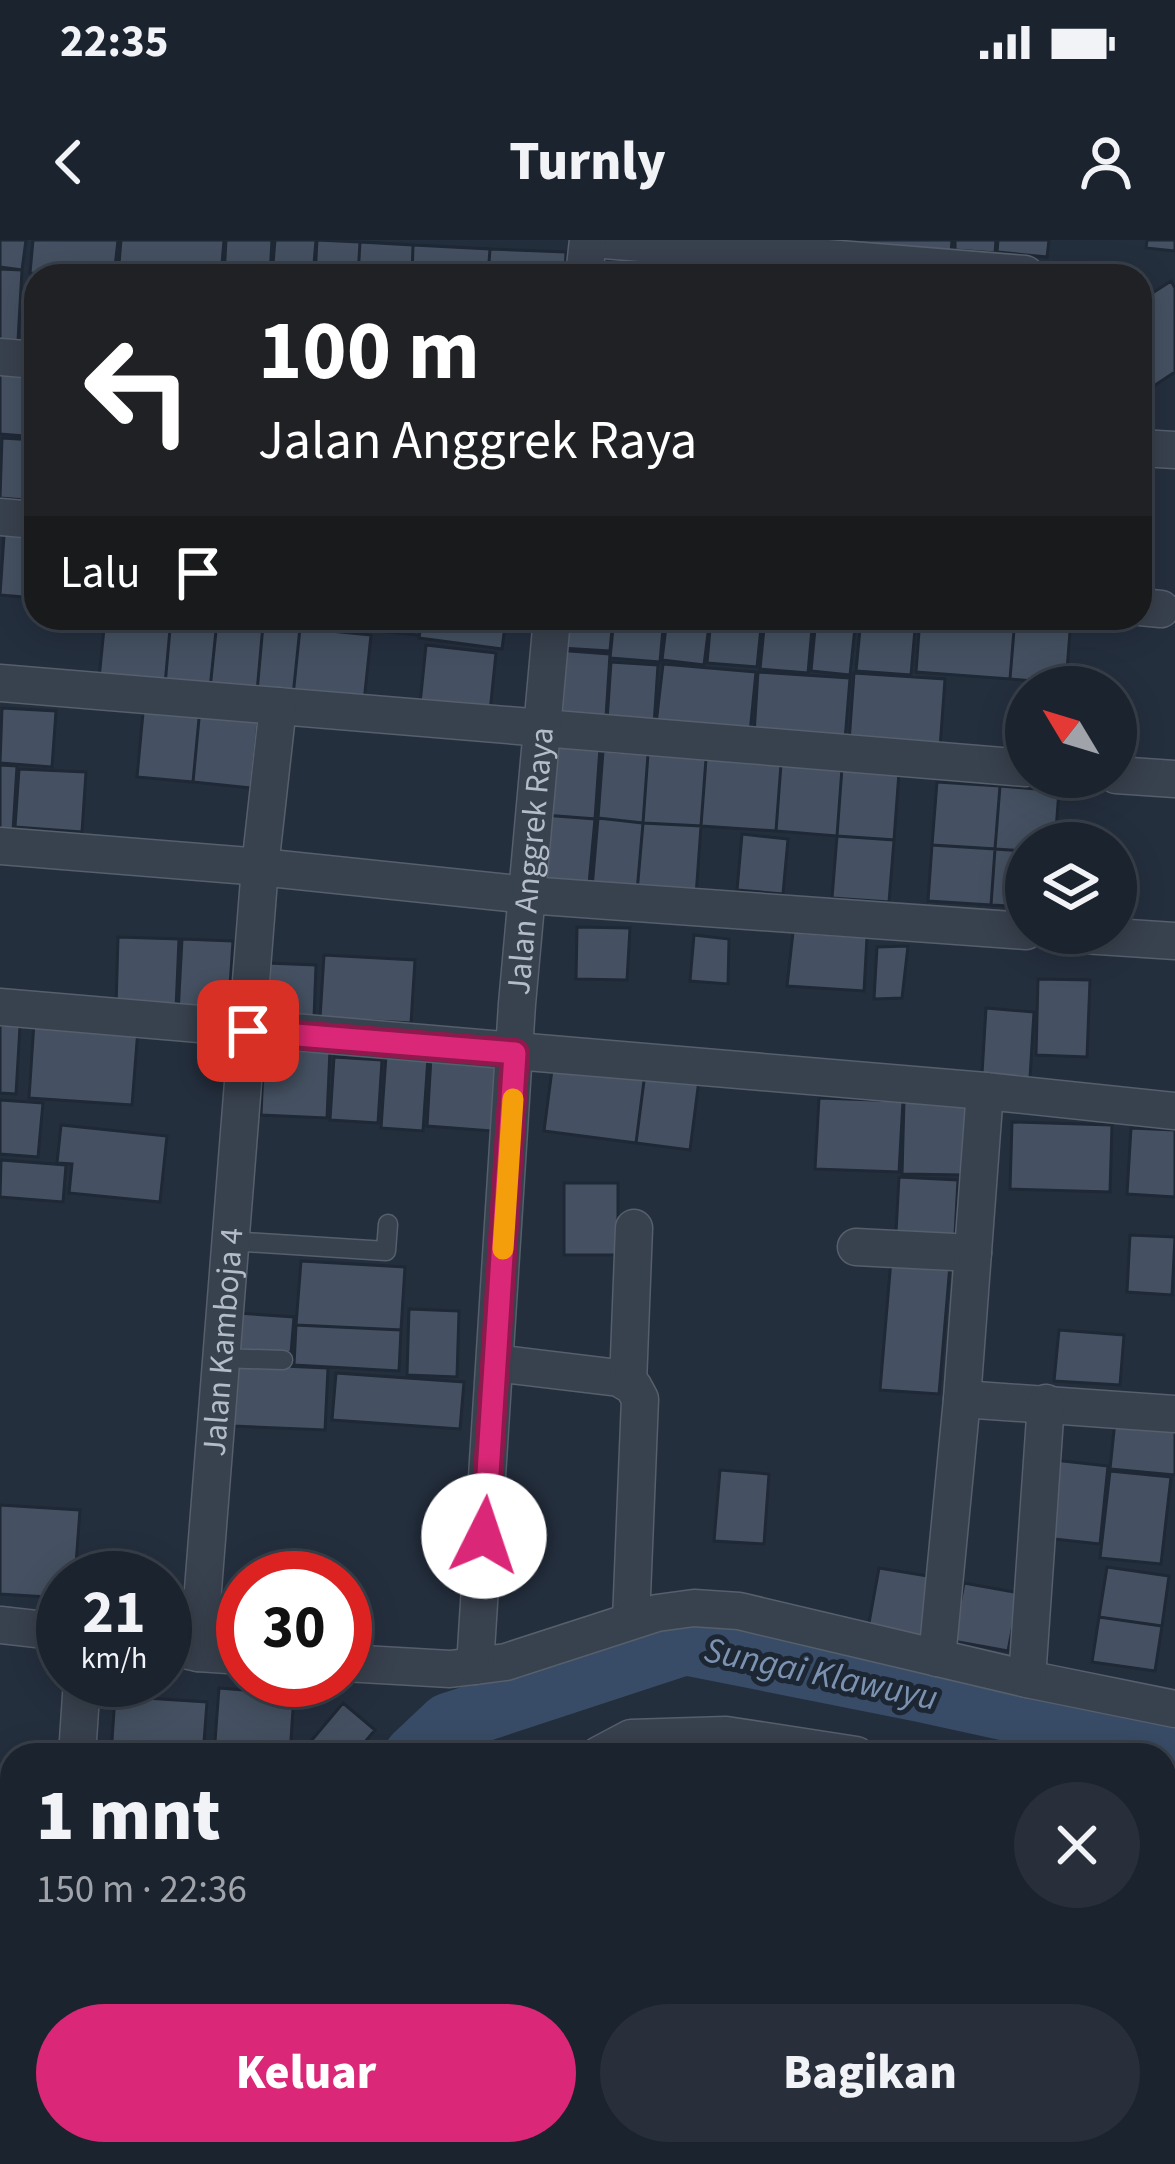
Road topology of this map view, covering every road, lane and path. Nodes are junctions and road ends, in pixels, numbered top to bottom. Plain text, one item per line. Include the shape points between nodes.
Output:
1 (604, 240) edge
2 (901, 264) edge
3 (551, 630) edge
4 (0, 683) edge
5 (278, 706) junction
6 (541, 730) junction
7 (1005, 766) edge
8 (1137, 776) edge
9 (1175, 779) edge
10 (0, 846) edge
11 (260, 867) junction
12 (526, 895) junction
13 (1005, 929) edge
14 (1137, 939) edge
15 (1175, 941) edge
16 (0, 1007) edge
17 (248, 1031) junction
18 (515, 1053) junction
19 (985, 1091) junction
20 (1175, 1111) edge
21 (388, 1224) dead end
22 (634, 1228) dead end
23 (230, 1241) junction
24 (856, 1246) dead end
25 (973, 1253) junction
26 (220, 1358) junction
27 (283, 1360) dead end
28 (495, 1363) junction
29 (628, 1383) junction
30 (962, 1399) junction
31 (1046, 1403) junction
32 (1175, 1414) edge
33 (192, 1568) edge
34 (631, 1620) junction
35 (0, 1625) edge
36 (36, 1629) edge
37 (937, 1658) junction
38 (372, 1665) edge
39 (475, 1666) junction
40 (1028, 1679) junction
41 (80, 1707) edge
42 (1175, 1708) edge
43 (78, 1743) edge
44 (622, 1743) edge
45 (778, 1743) edge

1 - 2 street
3 - 6 street, Jalan Anggrek Raya
4 - 5 street
5 - 6 street
5 - 11 street, Jalan Kamboja 4
6 - 7 street
6 - 12 street, Jalan Anggrek Raya
8 - 9 street
10 - 11 street
11 - 12 street
11 - 17 street, Jalan Kamboja 4
12 - 13 street
12 - 18 street, Jalan Anggrek Raya
14 - 15 street
16 - 17 street
17 - 18 street
17 - 23 street, Jalan Kamboja 4
18 - 19 street
18 - 28 street, Jalan Anggrek Raya
19 - 20 street
19 - 25 street
21 - 23 lane via 386,1251
22 - 29 street
23 - 26 street, Jalan Kamboja 4
24 - 25 street
25 - 30 street
26 - 27 lane
26 - 33 street, Jalan Kamboja 4
28 - 29 street
28 - 39 street, Jalan Anggrek Raya
29 - 34 street via 643,1406
30 - 31 street
30 - 37 street
31 - 32 street
31 - 40 street
34 - 37 street via 694,1608 739,1612
34 - 39 street
35 - 36 street
37 - 40 street
38 - 39 street
40 - 42 street
41 - 43 street
44 - 45 street via 726,1735

